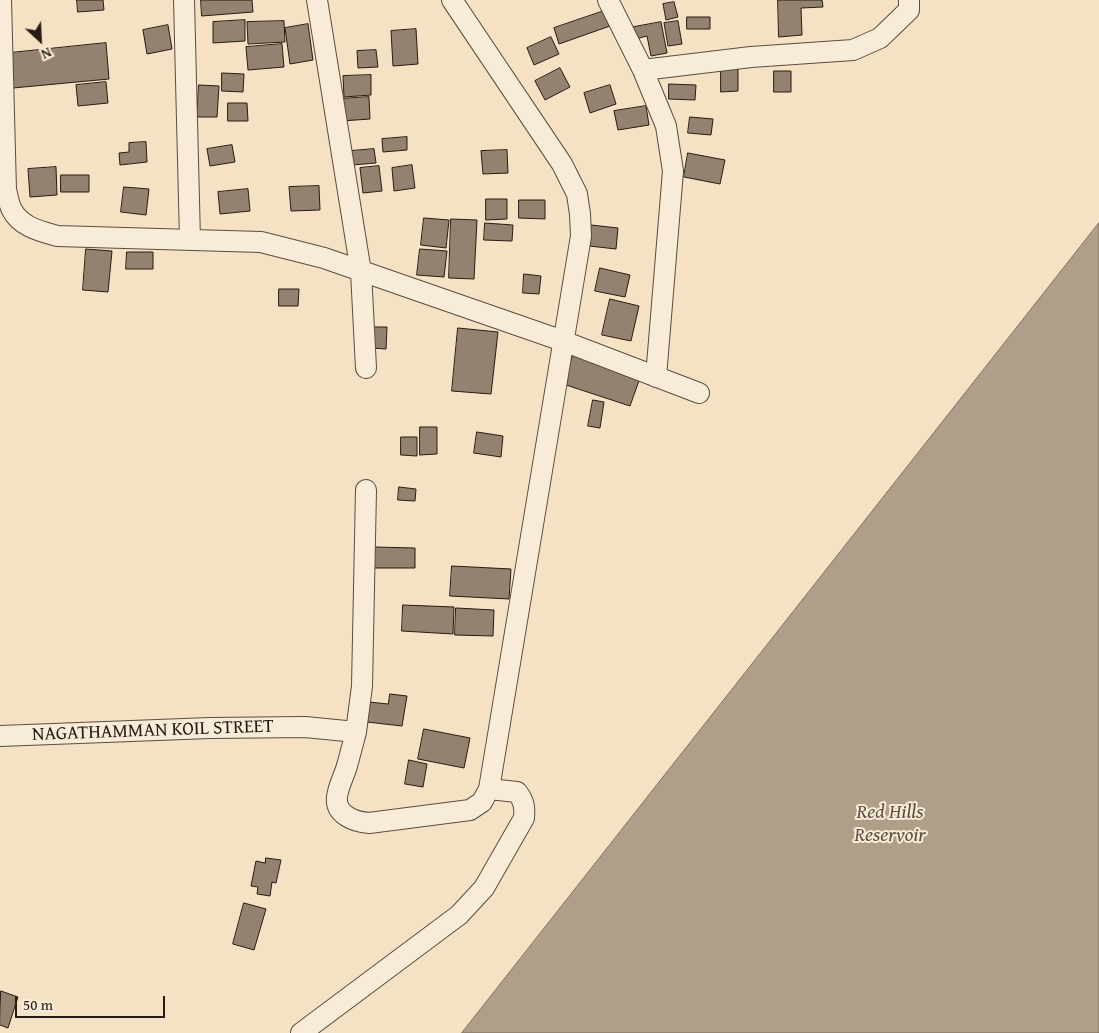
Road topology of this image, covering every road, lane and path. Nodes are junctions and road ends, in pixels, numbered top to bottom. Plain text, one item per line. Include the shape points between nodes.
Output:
1 (1, 0) edge
2 (184, 0) edge
3 (317, 0) edge
4 (452, 0) edge
5 (608, 0) edge
6 (909, 0) edge
7 (644, 70) junction
8 (190, 240) junction
9 (361, 272) junction
10 (563, 341) junction
11 (366, 368) dead end
12 (656, 377) junction
13 (699, 393) dead end
14 (366, 490) dead end
15 (356, 732) junction
16 (0, 736) edge
17 (489, 789) junction
18 (301, 1033) edge

1 - 8 street via 6,190 12,210 22,222 34,229 57,236
2 - 8 street
3 - 9 street
4 - 10 street via 562,164 577,194 581,236
5 - 7 street
6 - 7 street via 909,10 880,38 852,50 750,57
7 - 12 street via 666,126 673,171
8 - 9 street via 261,242 324,258
9 - 10 street
9 - 11 street
10 - 12 street
10 - 17 street
12 - 13 street
14 - 15 street via 362,686
15 - 16 street, NAGATHAMMAN KOIL STREET via 305,727 210,728
15 - 17 street via 337,797 338,806 357,823 470,810 482,802
17 - 18 street via 517,792 525,807 524,818 484,888 459,916

